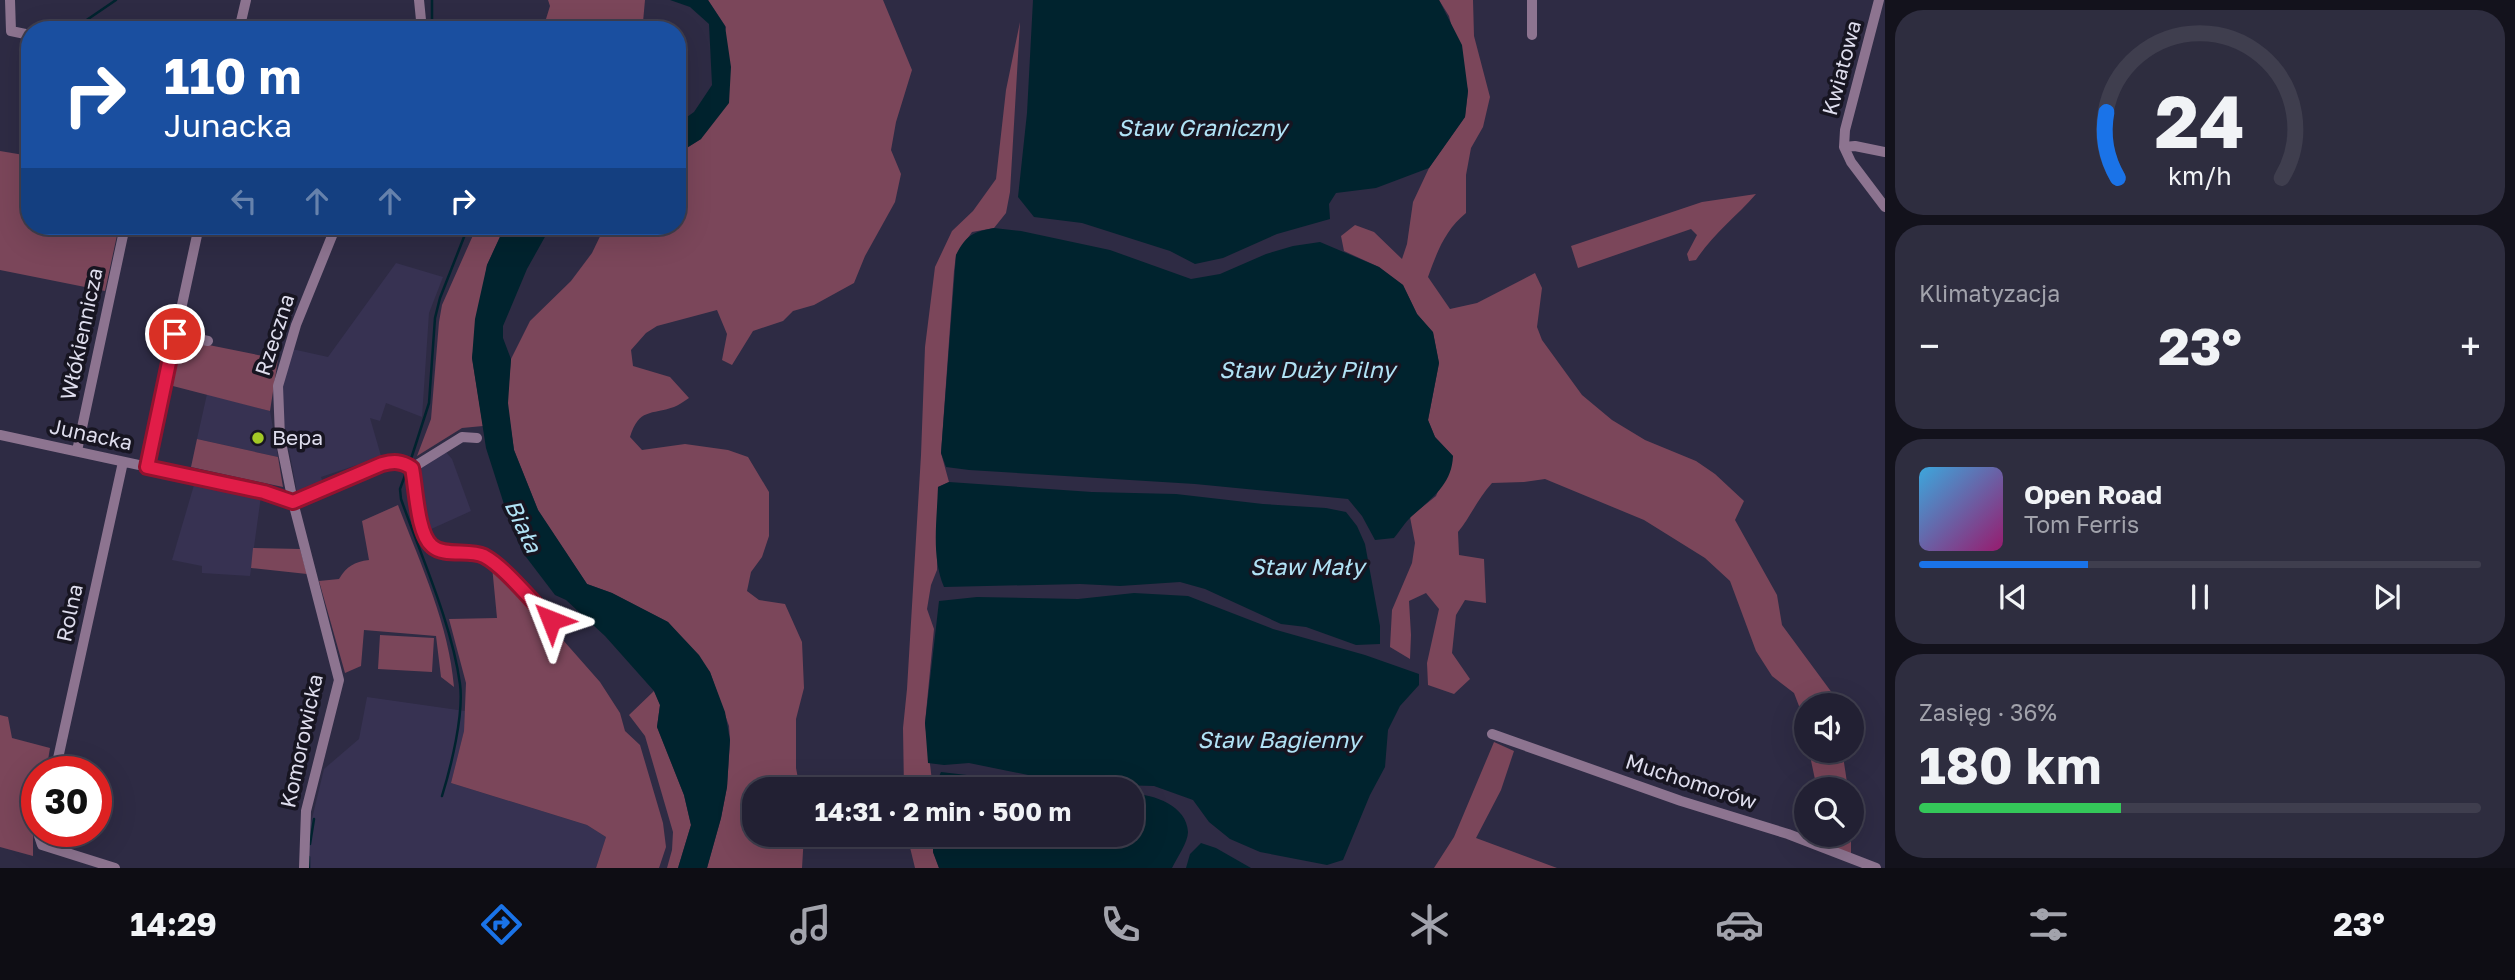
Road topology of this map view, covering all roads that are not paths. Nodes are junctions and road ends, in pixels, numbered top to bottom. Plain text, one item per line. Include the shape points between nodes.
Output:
1 (10, 0) edge
2 (246, 0) edge
3 (419, 0) edge
4 (1532, 0) edge
5 (1880, 0) edge
6 (1880, 15) edge
7 (242, 21) edge
8 (421, 21) edge
9 (21, 33) edge
10 (1532, 35) dead end
11 (1844, 147) junction
12 (1885, 152) edge
13 (1885, 208) edge
14 (123, 235) edge
15 (197, 235) edge
16 (332, 235) edge
17 (175, 334) junction
18 (208, 341) dead end
19 (0, 435) edge
20 (477, 438) dead end
21 (77, 451) junction
22 (123, 462) junction
23 (147, 467) junction
24 (412, 468) junction
25 (293, 502) junction
26 (551, 620) dead end
27 (1492, 734) dead end
28 (59, 756) edge
29 (49, 847) edge
30 (115, 868) edge
31 (304, 868) edge
32 (1876, 868) edge

1 - 9 street via 11,30
2 - 7 street
3 - 8 street
4 - 10 street
5 - 6 street, Kwiatowa
6 - 11 street, Kwiatowa via 1845,130
11 - 12 street
11 - 13 street
14 - 21 street, Włókiennicza
15 - 17 street
16 - 25 street, Rzeczna via 296,325 278,386 280,437
17 - 18 street
17 - 23 street
19 - 21 street, Junacka
20 - 24 street via 461,437
21 - 22 street, Junacka
22 - 23 street, Junacka
22 - 28 street, Rolna
23 - 25 street, Junacka
24 - 25 street via 395,461 382,464
24 - 26 street via 424,535 432,547 482,555 494,562
25 - 31 street, Komorowicka via 339,680 306,811
27 - 32 street, Muchomorów
29 - 30 street

